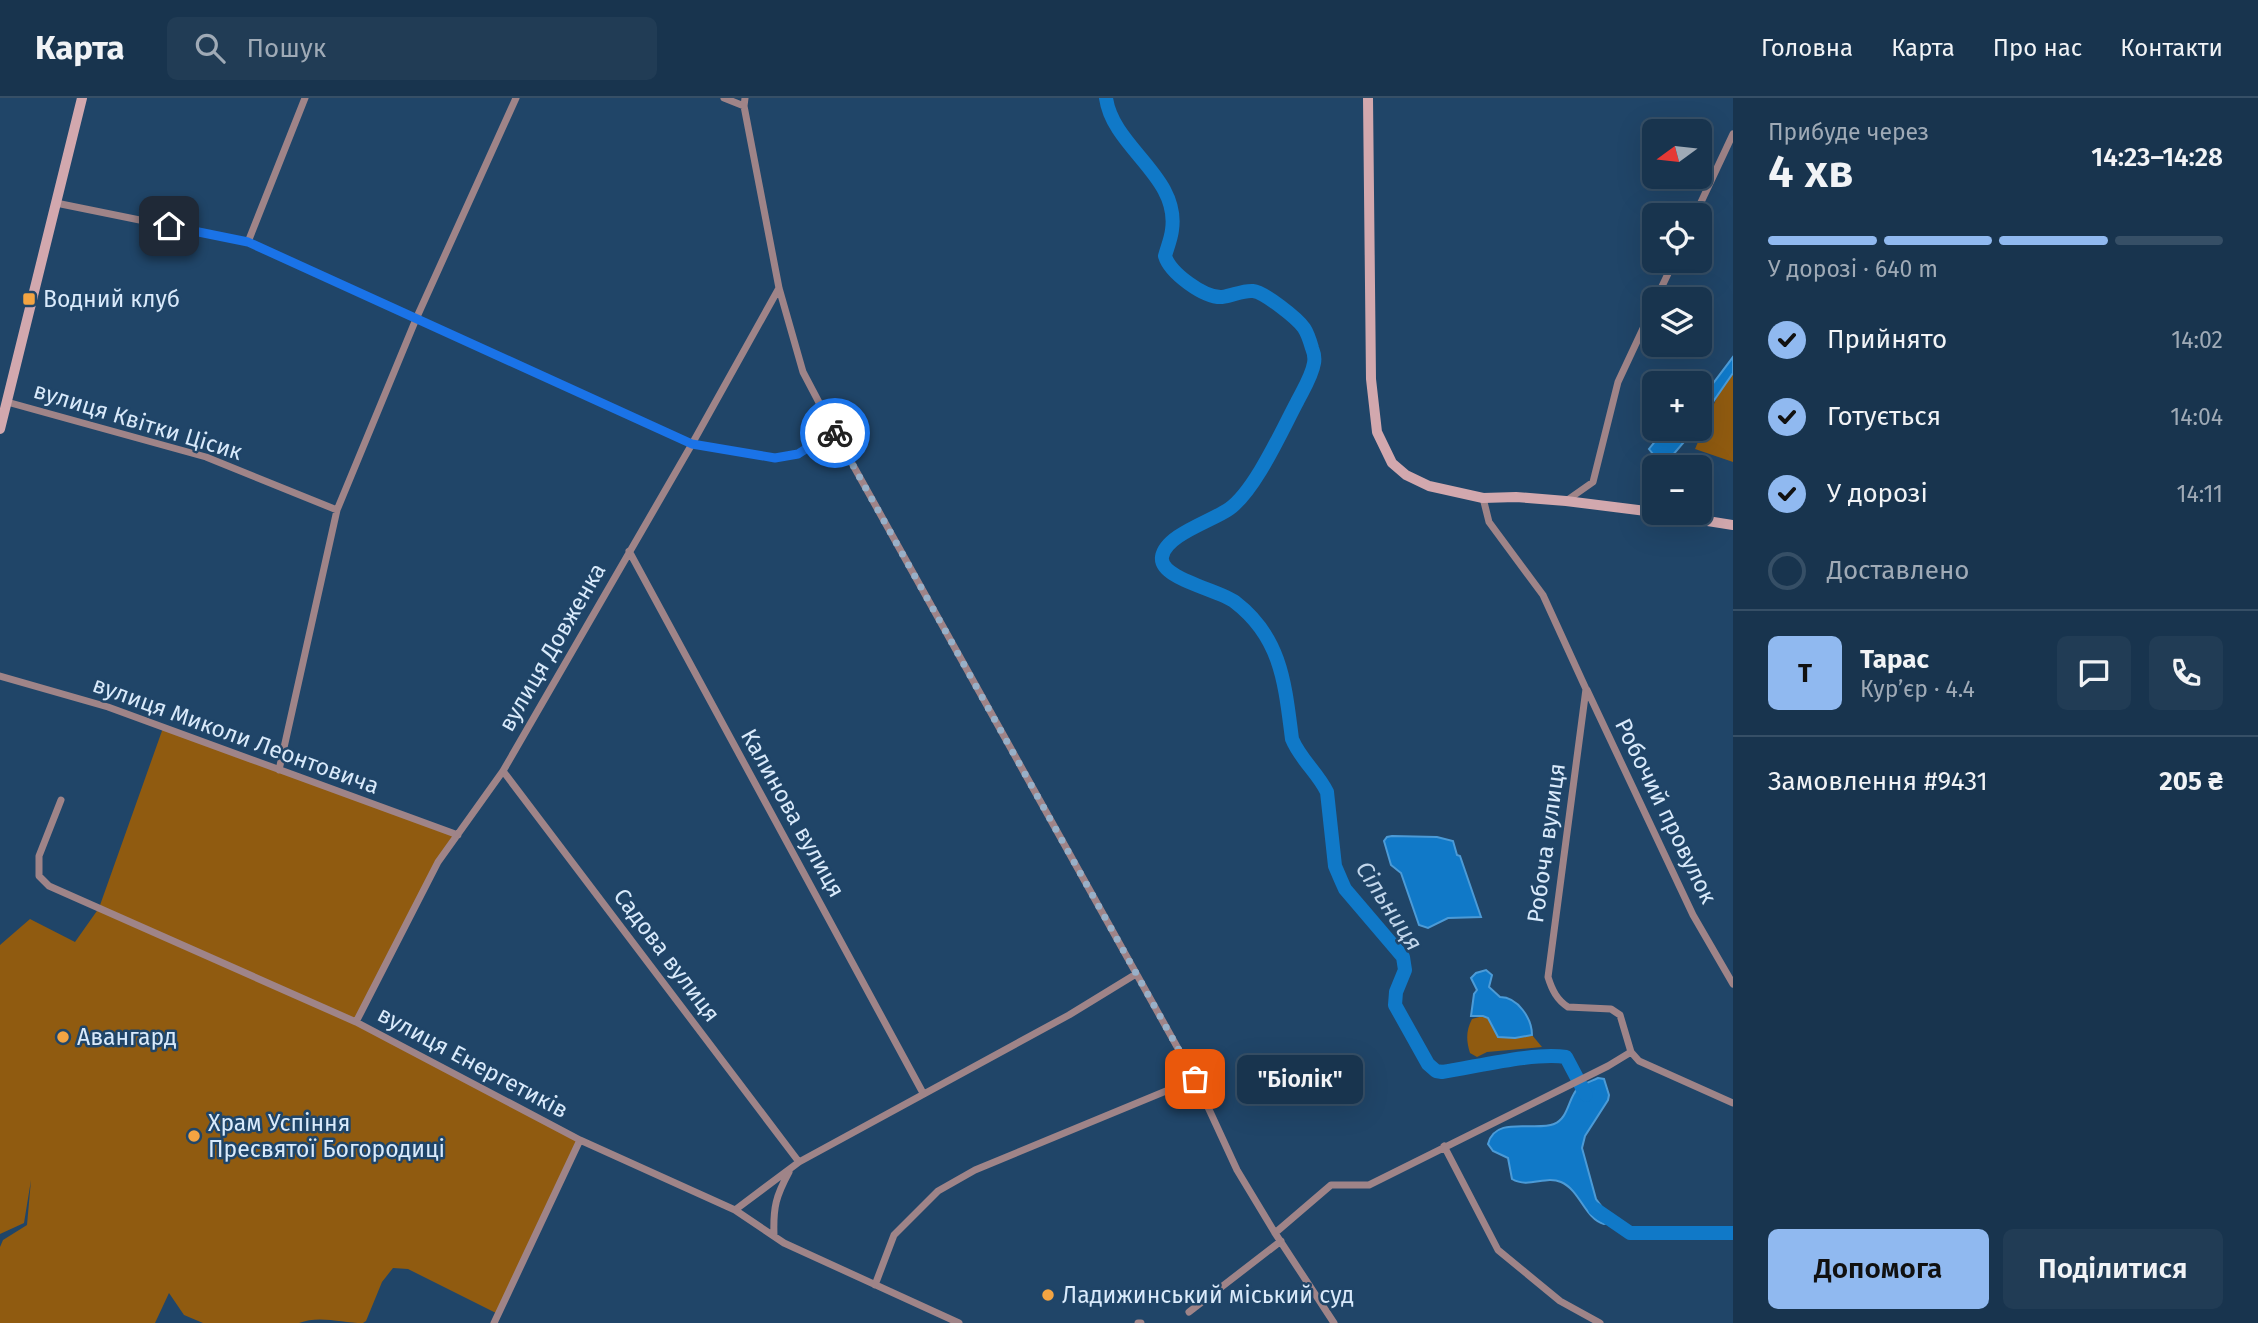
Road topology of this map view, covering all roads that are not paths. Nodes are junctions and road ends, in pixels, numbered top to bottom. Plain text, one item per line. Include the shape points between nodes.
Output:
1 (82, 98) edge
2 (304, 98) edge
3 (516, 98) edge
4 (724, 98) edge
5 (1368, 98) edge
6 (745, 102) edge
7 (1733, 134) edge
8 (56, 203) junction
9 (1701, 203) edge
10 (248, 242) junction
11 (779, 288) junction
12 (416, 319) junction
13 (1642, 331) edge
14 (7, 402) junction
15 (0, 429) edge
16 (834, 431) junction
17 (692, 444) junction
18 (1483, 498) junction
19 (1566, 500) junction
20 (337, 510) junction
21 (1642, 510) edge
22 (1712, 521) edge
23 (1733, 525) edge
24 (629, 551) junction
25 (0, 676) edge
26 (1586, 689) junction
27 (279, 770) junction
28 (503, 771) junction
29 (61, 800) dead end
30 (458, 835) junction
31 (1136, 974) junction
32 (1733, 984) edge
33 (355, 1022) junction
34 (1631, 1052) junction
35 (1195, 1079) junction
36 (923, 1093) junction
37 (1733, 1103) edge
38 (580, 1140) junction
39 (1444, 1146) junction
40 (799, 1162) junction
41 (792, 1167) junction
42 (736, 1210) junction
43 (1275, 1233) junction
44 (774, 1235) junction
45 (1281, 1241) junction
46 (875, 1285) junction
47 (1189, 1312) dead end
48 (494, 1323) edge
49 (958, 1323) edge
50 (1334, 1323) edge
51 (1600, 1323) edge

1 - 8 street
2 - 10 street
3 - 12 street
4 - 6 street
5 - 18 street via 1371,379 1377,432 1392,463 1406,475 1429,486
6 - 11 street
7 - 9 street
8 - 10 street
8 - 14 street
10 - 12 street
11 - 16 street via 803,372
11 - 17 street, вулиця Довженка
12 - 17 street
12 - 20 street
13 - 19 street via 1618,382 1593,482
14 - 15 street
14 - 20 street, вулиця Квітки Цісик via 206,457
16 - 17 street via 798,454 775,458
16 - 31 street
17 - 24 street, вулиця Довженка
18 - 19 street
18 - 26 street via 1489,522 1543,595
19 - 21 street
20 - 27 street
22 - 23 street
24 - 28 street, вулиця Довженка
24 - 36 street, Калинова вулиця
25 - 27 street, вулиця Миколи Леонтовича via 108,708
26 - 32 street, Робочий провулок via 1693,915
26 - 34 street, Робоча вулиця via 1548,977 1552,990 1568,1007 1611,1009 1620,1015
27 - 30 street, вулиця Миколи Леонтовича
28 - 30 street, вулиця Довженка
28 - 40 street, Садова вулиця
29 - 33 street, вулиця Енергетиків via 39,856 39,876 50,886
30 - 33 street, вулиця Довженка via 438,862
31 - 35 street
31 - 36 street
33 - 38 street, вулиця Енергетиків
34 - 37 street via 1639,1061
34 - 39 street
35 - 43 street via 1237,1170
35 - 46 street via 975,1170 938,1191 894,1235
36 - 40 street
38 - 42 street, вулиця Енергетиків
38 - 48 street
39 - 43 street via 1369,1185 1331,1185
39 - 51 street via 1498,1250 1560,1301
40 - 41 street
41 - 42 street
41 - 44 street via 777,1194
42 - 44 street, вулиця Енергетиків
43 - 45 street
44 - 46 street, вулиця Енергетиків
45 - 47 street
45 - 50 street
46 - 49 street, вулиця Енергетиків

